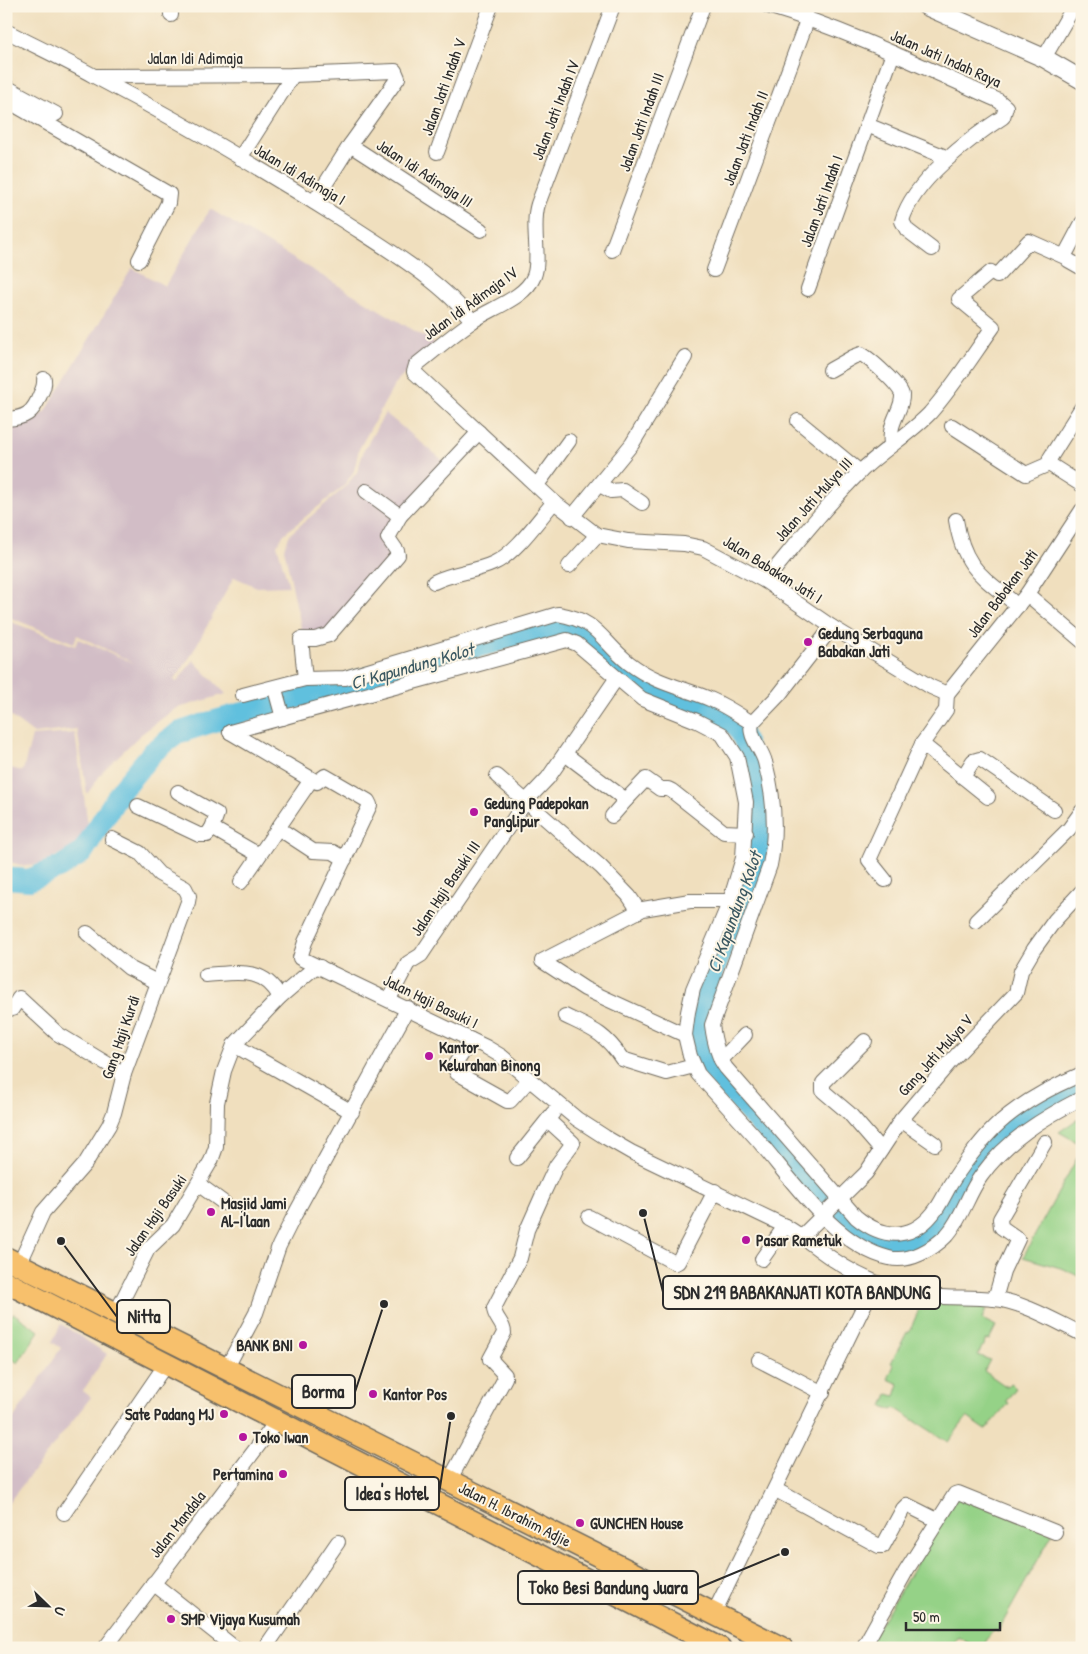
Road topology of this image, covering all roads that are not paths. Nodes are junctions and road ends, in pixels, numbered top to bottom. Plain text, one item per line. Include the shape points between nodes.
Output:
1 (491, 6) edge
2 (613, 6) edge
3 (703, 6) edge
4 (768, 6) edge
5 (926, 6) edge
6 (1074, 6) edge
7 (808, 18) junction
8 (6, 31) edge
9 (893, 53) junction
10 (1044, 58) junction
11 (395, 71) joint
12 (293, 75) junction
13 (95, 76) junction
14 (1082, 80) edge
15 (6, 87) edge
16 (6, 100) edge
17 (56, 114) dead end
18 (867, 125) junction
19 (350, 145) junction
20 (437, 152) dead end
21 (240, 158) junction
22 (948, 158) junction
23 (314, 202) junction
24 (1082, 223) edge
25 (535, 226) joint
26 (481, 230) dead end
27 (932, 249) dead end
28 (612, 250) dead end
29 (1065, 257) junction
30 (138, 260) dead end
31 (1082, 268) edge
32 (714, 270) dead end
33 (808, 289) dead end
34 (472, 321) junction
35 (685, 356) dead end
36 (830, 370) dead end
37 (417, 376) joint
38 (44, 379) dead end
39 (1082, 406) edge
40 (6, 419) edge
41 (798, 421) dead end
42 (952, 426) dead end
43 (479, 432) junction
44 (569, 441) dead end
45 (891, 444) junction
46 (1049, 464) junction
47 (860, 472) junction
48 (1082, 484) edge
49 (537, 485) junction
50 (600, 485) junction
51 (366, 491) dead end
52 (554, 502) junction
53 (642, 502) dead end
54 (1082, 510) edge
55 (400, 516) junction
56 (572, 516) junction
57 (956, 520) dead end
58 (597, 535) junction
59 (569, 566) dead end
60 (765, 581) junction
61 (434, 582) dead end
62 (1027, 594) junction
63 (1018, 606) junction
64 (832, 627) junction
65 (1082, 641) edge
66 (305, 679) junction
67 (616, 679) junction
68 (275, 690) junction
69 (947, 694) junction
70 (243, 696) dead end
71 (282, 716) junction
72 (752, 723) junction
73 (922, 744) junction
74 (565, 754) junction
75 (286, 764) dead end
76 (497, 776) dead end
77 (963, 777) junction
78 (178, 792) dead end
79 (988, 797) dead end
80 (626, 800) junction
81 (526, 801) junction
82 (138, 806) dead end
83 (1054, 810) dead end
84 (1082, 811) edge
85 (612, 816) dead end
86 (212, 828) junction
87 (278, 828) junction
88 (746, 833) junction
89 (112, 839) dead end
90 (259, 855) junction
91 (345, 859) junction
92 (885, 880) dead end
93 (241, 882) dead end
94 (1082, 891) edge
95 (730, 900) junction
96 (639, 911) junction
97 (976, 921) dead end
98 (87, 933) dead end
99 (320, 967) junction
100 (206, 975) dead end
101 (157, 982) junction
102 (280, 998) junction
103 (389, 999) junction
104 (6, 1005) edge
105 (408, 1008) junction
106 (565, 1016) dead end
107 (685, 1035) junction
108 (744, 1035) dead end
109 (471, 1040) junction
110 (865, 1040) dead end
111 (234, 1045) junction
112 (721, 1060) junction
113 (694, 1066) junction
114 (124, 1074) junction
115 (1082, 1074) edge
116 (529, 1080) junction
117 (1082, 1098) edge
118 (559, 1105) junction
119 (352, 1112) junction
120 (901, 1120) junction
121 (549, 1121) junction
122 (1045, 1142) dead end
123 (935, 1144) dead end
124 (881, 1150) junction
125 (518, 1158) dead end
126 (198, 1184) junction
127 (716, 1191) junction
128 (224, 1202) dead end
129 (831, 1207) junction
130 (589, 1217) dead end
131 (784, 1226) junction
132 (802, 1236) junction
133 (762, 1259) dead end
134 (13, 1262) edge
135 (6, 1282) edge
136 (875, 1283) junction
137 (995, 1299) junction
138 (116, 1313) junction
139 (1082, 1334) edge
140 (759, 1360) dead end
141 (166, 1364) junction
142 (226, 1368) junction
143 (823, 1393) junction
144 (277, 1421) junction
145 (449, 1481) junction
146 (776, 1490) junction
147 (438, 1504) junction
148 (64, 1513) dead end
149 (933, 1518) dead end
150 (1055, 1532) dead end
151 (338, 1542) dead end
152 (153, 1583) junction
153 (714, 1613) junction
154 (105, 1648) edge
155 (235, 1648) edge
156 (265, 1648) edge
157 (720, 1648) edge
158 (782, 1648) edge
159 (863, 1648) edge

1 - 20 street, Jalan Jati Indah V
2 - 25 street, Jalan Jati Indah IV via 538,204
3 - 28 street, Jalan Jati Indah III
4 - 7 street, Jalan Jati Indah Raya
5 - 10 street
6 - 10 street
7 - 9 street, Jalan Jati Indah Raya
7 - 32 street, Jalan Jati Indah II
8 - 13 street, Jalan Idi Adimaja
9 - 18 street, Jalan Jati Indah I
9 - 22 street, Jalan Jati Indah Raya via 1006,107 1003,117
10 - 14 street
11 - 12 street, Jalan Idi Adimaja
11 - 19 street, Jalan Idi Adimaja III via 398,78
12 - 13 street, Jalan Idi Adimaja
12 - 21 street
13 - 21 street, Jalan Idi Adimaja I
15 - 17 street
16 - 30 street via 169,194 168,203
18 - 22 street
18 - 33 street, Jalan Jati Indah I
19 - 23 street, Jalan Idi Adimaja III
19 - 26 street, Jalan Idi Adimaja III
21 - 23 street, Jalan Idi Adimaja I
22 - 27 street, Jalan Jati Indah Raya via 921,188 902,221 907,230
23 - 34 street, Jalan Idi Adimaja I via 442,290
24 - 29 street via 1065,251
25 - 34 street, Jalan Idi Adimaja IV via 534,278 504,304
29 - 31 street
29 - 45 street, Jalan Jati Mulya III via 1029,241 997,276 990,272 959,299 993,327 941,400 912,431
34 - 37 street, Jalan Idi Adimaja IV via 416,365
35 - 50 street via 632,444
36 - 45 street via 861,354 900,390 902,397 890,428
37 - 43 street, Jalan Babakan Jati I
38 - 40 street via 45,385 32,412
39 - 46 street
41 - 47 street
42 - 46 street via 1026,474
43 - 49 street, Jalan Babakan Jati I
43 - 55 street
44 - 49 street
45 - 47 street, Jalan Jati Mulya III
46 - 48 street
47 - 60 street, Jalan Jati Mulya III
49 - 52 street, Jalan Babakan Jati I
50 - 53 street via 611,491 623,490
50 - 56 street
51 - 55 street
52 - 56 street, Jalan Babakan Jati I
52 - 61 street via 499,561
54 - 62 street, Jalan Babakan Jati
55 - 66 street via 388,538 398,555 329,635 301,639
56 - 58 street, Jalan Babakan Jati I
57 - 63 street via 965,557
58 - 59 street
58 - 60 street, Jalan Babakan Jati I via 703,548
60 - 64 street, Jalan Babakan Jati I
62 - 63 street, Jalan Babakan Jati
62 - 65 street
63 - 69 street, Jalan Babakan Jati
64 - 69 street, Jalan Babakan Jati I
64 - 72 street via 779,695
66 - 68 street
66 - 72 street via 345,678 558,614 592,626 628,662 665,684 712,700
67 - 71 street via 577,644 566,640
67 - 74 street, Jalan Haji Basuki III
67 - 88 street via 642,699 697,721 727,738 738,756 746,802
68 - 70 street
68 - 71 street
69 - 73 street via 946,710
71 - 87 street via 230,732 311,780
72 - 112 street via 753,735 765,761 775,841 770,865 712,1025
73 - 77 street
73 - 92 street via 868,860
74 - 80 street
74 - 81 street, Jalan Haji Basuki III
75 - 91 street, Jalan Haji Basuki I via 317,782 325,776 368,801 369,810
76 - 81 street
77 - 79 street
77 - 83 street via 973,761 980,759
78 - 86 street via 217,814
80 - 85 street
80 - 88 street via 646,779 660,789 672,791 724,832
81 - 96 street via 601,867 630,896
81 - 103 street, Jalan Haji Basuki III via 429,944 407,964
82 - 86 street via 199,835 207,835
84 - 97 street via 1069,829
86 - 90 street
87 - 90 street
87 - 91 street via 313,851 333,852
88 - 95 street via 744,858
89 - 101 street, Gang Haji Kurdi via 140,853 159,874 188,891 188,902
90 - 93 street
91 - 99 street, Jalan Haji Basuki I via 299,956
94 - 120 street, Gang Jati Mulya V via 1034,949 1021,971 1016,993 950,1062
95 - 96 street via 690,901
95 - 107 street via 693,989
96 - 107 street via 542,962 585,989
98 - 101 street via 129,968
99 - 102 street, Jalan Haji Basuki via 314,968
99 - 103 street, Jalan Haji Basuki I
100 - 102 street via 256,975 269,981
101 - 114 street, Gang Haji Kurdi
102 - 111 street, Jalan Haji Basuki
103 - 105 street, Jalan Haji Basuki I
104 - 114 street via 12,1009 19,998 58,1034
105 - 109 street, Jalan Haji Basuki I
105 - 119 street
106 - 113 street via 610,1041 622,1059 667,1073
107 - 113 street
108 - 112 street
109 - 116 street, Jalan Haji Basuki I via 501,1056
109 - 116 street via 454,1066 457,1073 507,1101
110 - 124 street via 823,1083 822,1088
111 - 119 street
111 - 126 street, Jalan Haji Basuki via 217,1103 216,1147
112 - 129 street
113 - 129 street via 698,1074
114 - 134 street, Gang Haji Kurdi via 109,1125 85,1164 43,1212
115 - 129 street via 1023,1104 997,1125 951,1183 937,1208 919,1227 901,1234 882,1232
116 - 118 street, Jalan Haji Basuki I
117 - 129 street via 1043,1119 1009,1144 982,1175 950,1230 930,1249 906,1258 891,1259 865,1248 848,1238
118 - 121 street
118 - 127 street, Jalan Haji Basuki I via 631,1152
119 - 142 street via 279,1246 256,1313
120 - 123 street
120 - 124 street, Gang Jati Mulya V
121 - 125 street
121 - 145 street via 573,1143 556,1166 542,1194 520,1258 494,1308 504,1333 490,1359 505,1378
122 - 137 street via 1000,1219 1001,1227 1018,1239 1003,1271
124 - 129 street, Gang Jati Mulya V via 866,1173
126 - 128 street
126 - 138 street, Jalan Haji Basuki via 173,1225 148,1249
127 - 130 street via 678,1262 674,1263
127 - 131 street, Jalan Haji Basuki I
129 - 132 street, Gang Jati Mulya V
131 - 132 street, Jalan Haji Basuki I
131 - 133 street
132 - 136 street, Jalan Haji Basuki I via 835,1261
134 - 138 main road, Jalan H. Ibrahim Adjie
135 - 141 main road, Jalan H. Ibrahim Adjie
136 - 137 street, Jalan Haji Basuki I via 918,1294
136 - 143 street
137 - 139 street, Jalan Haji Basuki I
138 - 142 main road, Jalan H. Ibrahim Adjie
140 - 143 street
141 - 144 main road, Jalan H. Ibrahim Adjie
141 - 148 street
142 - 145 main road, Jalan H. Ibrahim Adjie
143 - 146 street
144 - 147 main road, Jalan H. Ibrahim Adjie
144 - 152 street, Jalan Mandala
145 - 147 main road
145 - 153 main road, Jalan H. Ibrahim Adjie
146 - 149 street via 879,1546 883,1546 907,1505
146 - 153 street
147 - 157 main road, Jalan H. Ibrahim Adjie
150 - 159 street via 955,1494 906,1571
151 - 156 street
152 - 154 street, Jalan Mandala
152 - 155 street
153 - 158 main road, Jalan H. Ibrahim Adjie

